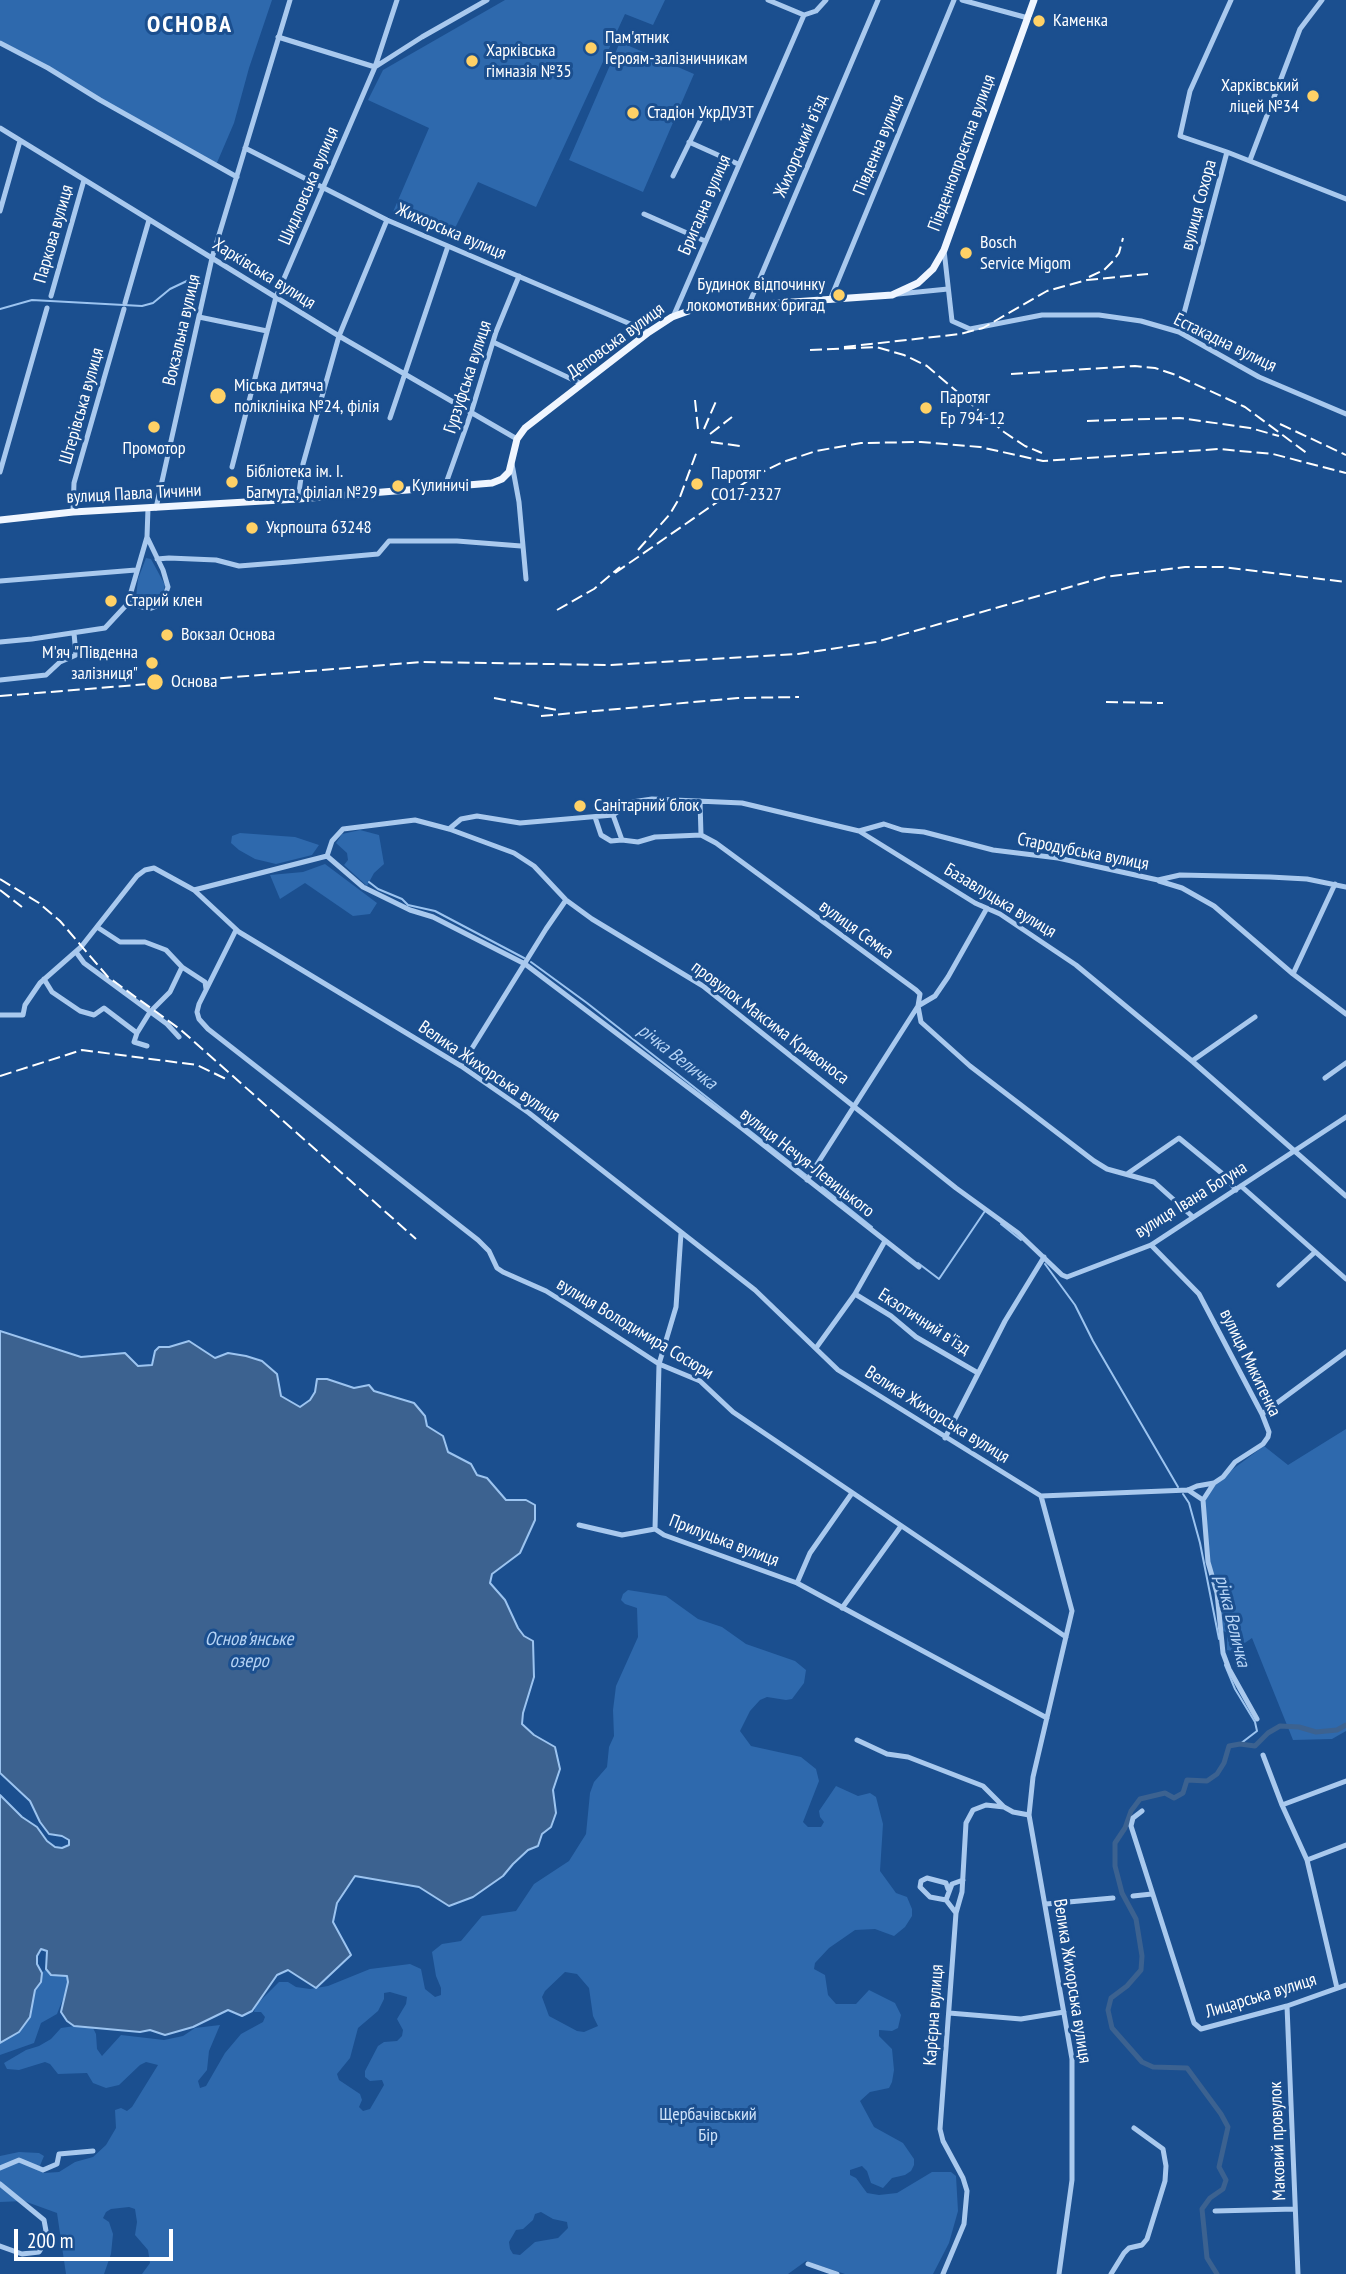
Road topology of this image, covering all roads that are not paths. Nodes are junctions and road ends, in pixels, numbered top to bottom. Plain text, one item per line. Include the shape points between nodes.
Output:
1 (290, 0) edge
2 (397, 0) edge
3 (487, 0) edge
4 (768, 0) edge
5 (826, 0) edge
6 (878, 0) edge
7 (954, 0) edge
8 (962, 0) edge
9 (1034, 0) edge
10 (1231, 0) edge
11 (1322, 0) edge
12 (803, 15) junction
13 (1028, 18) junction
14 (278, 37) junction
15 (0, 43) edge
16 (375, 67) junction
17 (705, 111) dead end
18 (0, 128) edge
19 (20, 141) junction
20 (689, 142) junction
21 (245, 148) junction
22 (1227, 152) junction
23 (1250, 160) junction
24 (738, 164) junction
25 (673, 176) dead end
26 (237, 177) junction
27 (84, 180) junction
28 (324, 188) junction
29 (1346, 199) edge
30 (0, 211) edge
31 (644, 214) dead end
32 (149, 220) junction
33 (387, 220) junction
34 (705, 241) junction
35 (448, 246) junction
36 (944, 250) junction
37 (212, 258) junction
38 (519, 276) junction
39 (948, 289) junction
40 (892, 295) junction
41 (51, 296) dead end
42 (276, 297) junction
43 (830, 300) junction
44 (749, 304) junction
45 (47, 309) dead end
46 (199, 317) junction
47 (672, 317) junction
48 (267, 331) junction
49 (649, 332) junction
50 (1179, 332) junction
51 (339, 336) junction
52 (493, 342) junction
53 (405, 374) junction
54 (582, 384) junction
55 (471, 413) junction
56 (1346, 414) edge
57 (390, 418) dead end
58 (517, 439) junction
59 (512, 464) junction
60 (232, 467) dead end
61 (0, 472) edge
62 (445, 486) junction
63 (298, 499) junction
64 (152, 508) junction
65 (73, 512) junction
66 (0, 520) edge
67 (147, 537) junction
68 (522, 546) junction
69 (157, 559) junction
70 (136, 570) junction
71 (526, 579) dead end
72 (0, 581) edge
73 (132, 599) junction
74 (74, 633) junction
75 (0, 642) edge
76 (0, 680) edge
77 (700, 801) junction
78 (613, 815) junction
79 (596, 817) junction
80 (449, 829) junction
81 (859, 831) junction
82 (701, 835) junction
83 (622, 840) junction
84 (327, 856) junction
85 (1158, 880) junction
86 (1335, 884) junction
87 (1346, 887) edge
88 (194, 890) junction
89 (566, 900) junction
90 (987, 908) junction
91 (97, 928) junction
92 (236, 930) junction
93 (76, 952) junction
94 (525, 964) junction
95 (182, 967) junction
96 (1293, 974) junction
97 (44, 979) junction
98 (206, 989) junction
99 (918, 1006) junction
100 (149, 1012) junction
101 (1346, 1014) edge
102 (0, 1015) edge
103 (1255, 1017) dead end
104 (137, 1034) junction
105 (179, 1037) dead end
106 (147, 1046) dead end
107 (1192, 1061) junction
108 (1346, 1063) edge
109 (461, 1066) junction
110 (1325, 1077) dead end
111 (856, 1106) junction
112 (1346, 1117) edge
113 (1295, 1150) junction
114 (1127, 1174) junction
115 (807, 1180) junction
116 (1239, 1188) junction
117 (1346, 1196) edge
118 (1193, 1217) junction
119 (681, 1233) junction
120 (885, 1241) junction
121 (1151, 1245) junction
122 (1314, 1253) junction
123 (1044, 1257) junction
124 (919, 1267) dead end
125 (1346, 1279) edge
126 (1279, 1285) dead end
127 (855, 1294) junction
128 (816, 1348) junction
129 (1346, 1352) edge
130 (659, 1364) junction
131 (978, 1373) junction
132 (1262, 1414) junction
133 (945, 1438) junction
134 (1214, 1483) junction
135 (1188, 1490) junction
136 (852, 1493) junction
137 (1041, 1496) junction
138 (1203, 1500) junction
139 (579, 1525) dead end
140 (901, 1526) junction
141 (655, 1529) junction
142 (797, 1583) junction
143 (842, 1608) junction
144 (1066, 1637) junction
145 (1047, 1718) junction
146 (1257, 1719) dead end
147 (857, 1740) dead end
148 (1263, 1755) dead end
149 (1346, 1781) edge
150 (1282, 1805) junction
151 (1004, 1807) junction
152 (1142, 1811) dead end
153 (1029, 1815) junction
154 (1346, 1846) edge
155 (1307, 1860) junction
156 (963, 1880) junction
157 (948, 1889) junction
158 (1152, 1894) junction
159 (1133, 1896) dead end
160 (1112, 1898) dead end
161 (946, 1900) junction
162 (1046, 1904) junction
163 (956, 1913) junction
164 (1346, 1985) edge
165 (1337, 1988) junction
166 (1287, 2006) junction
167 (1064, 2012) junction
168 (949, 2013) junction
169 (1135, 2128) dead end
170 (93, 2151) dead end
171 (0, 2168) edge
172 (0, 2184) edge
173 (1295, 2209) junction
174 (1215, 2211) dead end
175 (0, 2246) edge
176 (808, 2264) dead end
177 (837, 2274) edge
178 (943, 2274) edge
179 (1059, 2274) edge
180 (1111, 2274) edge
181 (1298, 2274) edge

1 - 14 street, Вокзальна вулиця
2 - 16 street, Шидловська вулиця
3 - 16 street
4 - 12 street
5 - 12 street via 817,11
6 - 44 street, Жихорський в’їзд
7 - 43 street, Південна вулиця
8 - 13 street
9 - 13 main road, Південнопроєктна вулиця
10 - 22 street, вулиця Сохора via 1190,91 1180,136
11 - 23 street via 1300,29
12 - 24 street, Бригадна вулиця
13 - 36 main road, Південнопроєктна вулиця
14 - 16 street
14 - 21 street, Вокзальна вулиця
15 - 26 street
16 - 28 street, Шидловська вулиця
17 - 20 street
18 - 19 street, Харківська вулиця
19 - 27 street, Харківська вулиця
19 - 30 street
20 - 24 street
20 - 25 street
21 - 26 street, Вокзальна вулиця
21 - 28 street, Жихорська вулиця
22 - 23 street
22 - 50 street, вулиця Сохора
23 - 29 street
24 - 34 street, Бригадна вулиця
26 - 37 street, Вокзальна вулиця
27 - 32 street, Харківська вулиця
27 - 41 street, Паркова вулиця
28 - 33 street, Жихорська вулиця
28 - 42 street, Шидловська вулиця
31 - 34 street
32 - 37 street, Харківська вулиця
32 - 65 street, Штерівська вулиця via 74,484
33 - 35 street, Жихорська вулиця
33 - 51 street
34 - 47 street, Бригадна вулиця
35 - 38 street, Жихорська вулиця
35 - 53 street
36 - 39 street, Естакадна вулиця
36 - 40 main road, Південнопроєктна вулиця via 918,282
37 - 42 street, Харківська вулиця
37 - 46 street, Вокзальна вулиця
38 - 49 street, Жихорська вулиця
38 - 52 street, Гурзуфська вулиця
39 - 40 street
39 - 50 street, Естакадна вулиця via 952,321 970,329 1042,315 1099,315
40 - 43 main road, Деповська вулиця
42 - 48 street, Шидловська вулиця
42 - 51 street, Харківська вулиця
43 - 44 main road, Деповська вулиця
44 - 47 main road, Деповська вулиця via 694,309
45 - 61 street, Паркова вулиця
46 - 48 street
46 - 64 street, Вокзальна вулиця
47 - 49 main road, Деповська вулиця
48 - 60 street, Шидловська вулиця
49 - 54 main road, Деповська вулиця
50 - 56 street, Естакадна вулиця via 1259,377
51 - 53 street, Харківська вулиця
51 - 63 street via 303,464
52 - 54 street
52 - 55 street, Гурзуфська вулиця
53 - 55 street, Харківська вулиця
53 - 57 street
54 - 58 main road, Деповська вулиця
55 - 58 street, Харківська вулиця
55 - 62 street, Гурзуфська вулиця
58 - 59 main road
59 - 62 main road, вулиця Павла Тичини via 502,479 492,483
59 - 68 street
62 - 63 main road, вулиця Павла Тичини
63 - 64 main road, вулиця Павла Тичини
64 - 65 main road, вулиця Павла Тичини
64 - 67 street, Вокзальна вулиця
65 - 66 main road, вулиця Павла Тичини
67 - 69 street
67 - 70 street
68 - 69 street via 389,541 378,554 239,566 216,560
68 - 71 street
69 - 73 street via 168,583 166,598 149,609
70 - 72 street
70 - 73 street
73 - 74 street via 105,628
74 - 75 street
74 - 76 street via 76,655 46,675
77 - 78 street, Базавлуцька вулиця via 642,800
77 - 81 street, Базавлуцька вулиця via 742,803
77 - 82 street
78 - 79 street
78 - 83 street
79 - 80 street via 520,822 477,816 461,819
79 - 83 street via 601,835 611,841
80 - 84 street, провулок Максима Кривоноса via 415,820 343,829
80 - 89 street, провулок Максима Кривоноса via 514,853 534,866
81 - 85 street, Стародубська вулиця via 884,824
81 - 90 street, Базавлуцька вулиця
82 - 83 street
82 - 99 street, вулиця Семка via 916,990
84 - 88 street
84 - 94 street, вулиця Нечуя-Левицького via 363,887
85 - 86 street, Стародубська вулиця via 1180,875 1238,876
85 - 96 street via 1214,906
86 - 87 street, Стародубська вулиця
86 - 96 street
88 - 91 street, Велика Жихорська вулиця via 154,868 145,870
88 - 92 street, Велика Жихорська вулиця
89 - 94 street
89 - 111 street, провулок Максима Кривоноса via 703,986
90 - 99 street via 935,996
90 - 107 street, Базавлуцька вулиця via 1076,965
91 - 93 street, Велика Жихорська вулиця
91 - 95 street via 120,942 145,942 166,950
92 - 98 street
92 - 109 street, Велика Жихорська вулиця
93 - 97 street, Велика Жихорська вулиця
93 - 100 street
94 - 109 street
94 - 115 street, вулиця Нечуя-Левицького
95 - 98 street via 205,982
95 - 100 street via 170,992
96 - 101 street
97 - 102 street, Велика Жихорська вулиця via 23,1015
97 - 104 street via 52,992 80,1011 94,1015 104,1008
98 - 130 street, вулиця Володимира Сосюри via 197,1012 208,1029 478,1240 497,1268 546,1291
99 - 111 street
99 - 114 street, вулиця Семка via 921,1021 970,1066 1094,1161
100 - 104 street
100 - 105 street
103 - 107 street
104 - 106 street via 134,1042
107 - 113 street, Базавлуцька вулиця
108 - 110 street
109 - 119 street, Велика Жихорська вулиця via 529,1113
111 - 115 street
111 - 123 street, провулок Максима Кривоноса
112 - 113 street, вулиця Івана Богуна
113 - 116 street, вулиця Івана Богуна
113 - 117 street, Базавлуцька вулиця
114 - 116 street via 1180,1138
114 - 118 street, вулиця Семка via 1154,1182
115 - 120 street, вулиця Нечуя-Левицького
116 - 118 street, вулиця Івана Богуна
116 - 122 street
118 - 121 street, вулиця Івана Богуна
119 - 128 street, Велика Жихорська вулиця via 755,1290
119 - 130 street, Прилуцька вулиця via 676,1307
120 - 124 street, вулиця Нечуя-Левицького
120 - 127 street, Екзотичний в'їзд
121 - 123 street, вулиця Івана Богуна via 1073,1277 1062,1275
121 - 132 street, вулиця Микитенка via 1199,1294
122 - 125 street
122 - 126 street
123 - 131 street
127 - 128 street, Екзотичний в'їзд
127 - 131 street, Екзотичний в'їзд via 915,1337
128 - 133 street, Велика Жихорська вулиця via 838,1370
129 - 132 street
130 - 136 street, вулиця Володимира Сосюри via 699,1381 733,1412
130 - 141 street, Прилуцька вулиця
131 - 133 street
132 - 134 street, вулиця Микитенка via 1269,1432 1263,1444
133 - 137 street, Велика Жихорська вулиця
134 - 135 street, вулиця Микитенка
134 - 138 street
135 - 137 street, вулиця Микитенка
135 - 138 street
136 - 140 street, вулиця Володимира Сосюри
136 - 142 street via 810,1553
137 - 144 street, Велика Жихорська вулиця via 1073,1611
138 - 146 street via 1223,1653
139 - 141 street via 622,1535
140 - 143 street
140 - 144 street, вулиця Володимира Сосюри
141 - 142 street, Прилуцька вулиця
142 - 143 street, Прилуцька вулиця
143 - 145 street, Прилуцька вулиця
144 - 145 street, Велика Жихорська вулиця
145 - 153 street, Велика Жихорська вулиця via 1032,1777
147 - 151 street via 983,1786
148 - 150 street
149 - 150 street
150 - 155 street
151 - 153 street, Кар’єрна вулиця
151 - 156 street, Кар’єрна вулиця via 986,1805 973,1810 965,1823
152 - 158 street, Лицарська вулиця via 1133,1818 1132,1826
153 - 162 street, Велика Жихорська вулиця
154 - 155 street
155 - 165 street
156 - 157 street
156 - 163 street, Кар’єрна вулиця
157 - 161 street
157 - 161 street via 936,1879 921,1881 920,1887 930,1898
158 - 159 street
158 - 166 street, Лицарська вулиця via 1194,2023 1201,2029
160 - 162 street
161 - 163 street
162 - 167 street, Велика Жихорська вулиця
163 - 168 street, Кар’єрна вулиця
164 - 165 street, Лицарська вулиця
165 - 166 street, Лицарська вулиця
166 - 173 street, Маковий провулок
167 - 168 street via 1021,2019
167 - 179 street, Велика Жихорська вулиця via 1072,2059 1072,2180
168 - 178 street, Кар’єрна вулиця via 940,2129 968,2192 964,2224
169 - 180 street via 1163,2149 1165,2181 1147,2239 1129,2248
170 - 171 street via 59,2154 57,2164 43,2170 19,2160
172 - 175 street via 44,2220 46,2241 39,2252 22,2255
173 - 174 street
173 - 181 street, Маковий провулок
176 - 177 street

